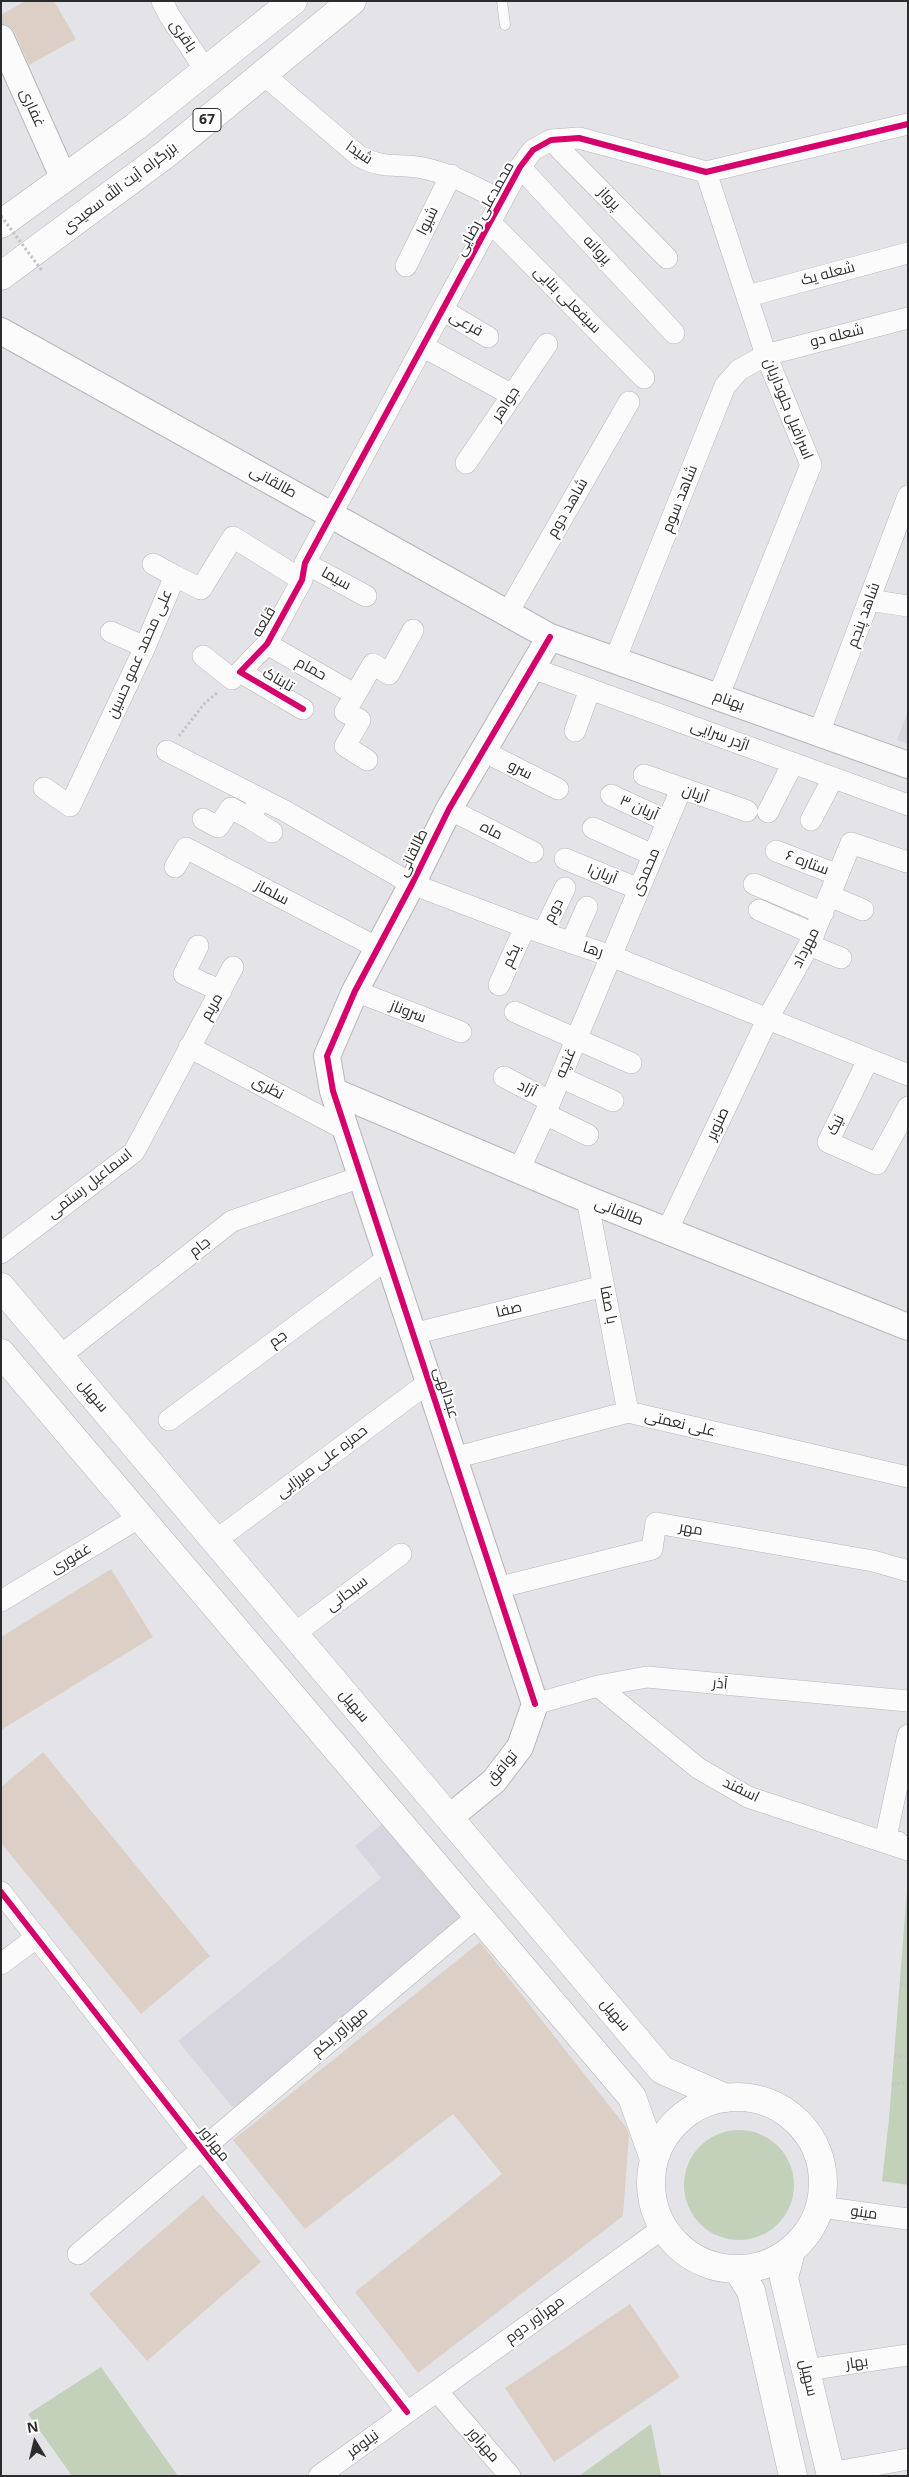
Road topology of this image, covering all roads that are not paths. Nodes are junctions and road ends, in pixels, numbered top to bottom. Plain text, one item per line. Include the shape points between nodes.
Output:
1 (162, 1) edge
2 (293, 1) edge
3 (352, 1) edge
4 (502, 1) edge
5 (505, 25) dead end
6 (1, 38) edge
7 (206, 70) junction
8 (263, 74) junction
9 (908, 124) edge
10 (551, 140) junction
11 (520, 167) junction
12 (706, 172) junction
13 (451, 175) junction
14 (64, 179) junction
15 (502, 201) junction
16 (491, 223) junction
17 (1, 224) edge
18 (908, 253) edge
19 (667, 258) dead end
20 (406, 266) dead end
21 (1, 276) edge
22 (748, 296) junction
23 (444, 311) junction
24 (908, 318) edge
25 (1, 330) edge
26 (674, 333) dead end
27 (488, 337) dead end
28 (547, 344) dead end
29 (424, 347) junction
30 (766, 354) junction
31 (644, 378) dead end
32 (512, 395) junction
33 (630, 402) dead end
34 (466, 463) dead end
35 (908, 496) edge
36 (331, 515) junction
37 (153, 564) dead end
38 (304, 572) junction
39 (175, 576) junction
40 (366, 596) dead end
41 (869, 600) junction
42 (908, 606) edge
43 (508, 614) junction
44 (412, 630) dead end
45 (111, 632) dead end
46 (550, 637) junction
47 (267, 644) junction
48 (145, 646) junction
49 (203, 656) dead end
50 (615, 660) junction
51 (532, 668) junction
52 (236, 676) junction
53 (590, 689) junction
54 (354, 694) junction
55 (718, 697) junction
56 (304, 709) dead end
57 (575, 731) dead end
58 (819, 733) junction
59 (167, 751) road end
60 (483, 752) junction
61 (367, 760) dead end
62 (793, 763) junction
63 (908, 765) edge
64 (644, 776) dead end
65 (833, 778) junction
66 (44, 788) dead end
67 (558, 789) dead end
68 (681, 789) junction
69 (611, 796) dead end
70 (259, 798) junction
71 (908, 805) edge
72 (449, 809) junction
73 (204, 819) dead end
74 (251, 819) junction
75 (811, 820) dead end
76 (667, 821) junction
77 (593, 828) dead end
78 (272, 832) dead end
79 (776, 851) dead end
80 (533, 852) dead end
81 (653, 855) junction
82 (565, 859) dead end
83 (906, 862) dead end
84 (175, 867) dead end
85 (838, 875) junction
86 (412, 884) junction
87 (754, 884) dead end
88 (565, 888) dead end
89 (639, 889) junction
90 (827, 905) junction
91 (587, 907) dead end
92 (759, 910) dead end
93 (864, 910) dead end
94 (534, 930) junction
95 (812, 939) junction
96 (571, 943) junction
97 (198, 946) dead end
98 (378, 948) junction
99 (611, 956) junction
100 (841, 958) dead end
101 (233, 967) dead end
102 (499, 985) dead end
103 (221, 991) junction
104 (354, 991) junction
105 (514, 1012) dead end
106 (768, 1018) junction
107 (461, 1032) dead end
108 (576, 1039) junction
109 (189, 1047) junction
110 (868, 1060) junction
111 (631, 1063) dead end
112 (906, 1070) edge
113 (504, 1077) dead end
114 (560, 1077) junction
115 (333, 1091) junction
116 (613, 1101) dead end
117 (548, 1107) junction
118 (908, 1107) edge
119 (346, 1130) junction
120 (588, 1135) dead end
121 (519, 1170) junction
122 (361, 1178) junction
123 (587, 1199) junction
124 (668, 1231) junction
125 (1, 1253) edge
126 (388, 1258) junction
127 (604, 1286) junction
128 (1, 1287) edge
129 (906, 1323) edge
130 (413, 1334) junction
131 (1, 1353) edge
132 (60, 1356) junction
133 (429, 1382) junction
134 (628, 1412) junction
135 (169, 1420) dead end
136 (454, 1458) junction
137 (908, 1477) edge
138 (140, 1517) junction
139 (215, 1541) junction
140 (401, 1554) dead end
141 (908, 1572) edge
142 (497, 1588) junction
143 (1, 1601) edge
144 (294, 1634) junction
145 (598, 1686) junction
146 (908, 1701) edge
147 (535, 1704) junction
148 (908, 1735) edge
149 (449, 1818) junction
150 (885, 1842) junction
151 (908, 1842) edge
152 (908, 1850) edge
153 (1, 1892) edge
154 (478, 1916) junction
155 (37, 1937) junction
156 (1, 1964) edge
157 (726, 2098) junction
158 (202, 2149) junction
159 (654, 2159) junction
160 (821, 2206) junction
161 (908, 2219) edge
162 (663, 2228) junction
163 (791, 2251) junction
164 (78, 2254) dead end
165 (738, 2270) junction
166 (908, 2355) edge
167 (806, 2370) junction
168 (437, 2391) junction
169 (407, 2412) junction
170 (908, 2459) edge
171 (830, 2474) edge
172 (319, 2476) edge
173 (510, 2476) edge
174 (793, 2476) edge

1 - 7 street, باقری
2 - 7 main road, 67
3 - 8 main road, بزرگراه آیت الله سعیدی / 67
4 - 5 lane
6 - 14 street, غفاری
7 - 14 main road, 67 via 135,128
8 - 13 street, شیدا via 374,165 422,168
8 - 21 main road, بزرگراه آیت الله سعیدی / 67 via 166,154
9 - 12 street, محمدعلی رضایی
10 - 11 street, محمدعلی رضایی via 533,150
10 - 12 street, محمدعلی رضایی via 579,138
10 - 19 street, پرواز
11 - 15 street, محمدعلی رضایی
11 - 26 street, پروانه
12 - 22 street, اسرافیل جلوداریان
13 - 15 street, شیدا
13 - 20 street, شیوا
14 - 17 main road, 67
15 - 16 street, محمدعلی رضایی
16 - 23 street, محمدعلی رضایی
16 - 31 street, سیفعلی بنایی
18 - 22 street, شعله یک
22 - 30 street, اسرافیل جلوداریان
23 - 27 street, فرعی
23 - 29 street, محمدعلی رضایی
24 - 30 street, شعله دو
25 - 36 street, طالقانی
28 - 32 street, جواهر
29 - 32 street
29 - 36 street, محمدعلی رضایی
30 - 50 street, شاهد سوم via 739,370 725,386
30 - 55 street, اسرافیل جلوداریان via 811,465
32 - 34 street, جواهر
33 - 43 street, شاهد دوم
35 - 41 street, شاهد پنجم
36 - 38 street, قلعه
36 - 43 street, طالقانی
37 - 39 street
38 - 39 street, علی محمد عمو حسین via 233,537 201,589
38 - 40 street, سیما
38 - 47 street, قلعه
39 - 48 street, علی محمد عمو حسین
41 - 42 street
41 - 58 street, شاهد پنجم
43 - 46 street, طالقانی
44 - 54 street via 390,674 373,664
45 - 48 street
46 - 50 street, بهنام
46 - 51 street, طالقانی
47 - 52 street, قلعه
47 - 54 street, حمام
48 - 66 street, علی محمد عمو حسین via 70,806
49 - 52 street, تابناک
50 - 55 street, بهنام
51 - 53 street, اژدر سرایی
51 - 60 street, طالقانی
52 - 56 street, تابناک
53 - 57 street
53 - 62 street, اژدر سرایی
54 - 61 street via 345,712 360,720 345,746
55 - 58 street, بهنام
58 - 63 street, بهنام
59 - 70 street
60 - 67 street, سرو
60 - 72 street, طالقانی
62 - 65 street, اژدر سرایی
62 - 68 street, آریان via 757,812
64 - 68 street, آریان
65 - 71 street, اژدر سرایی
65 - 75 street
68 - 76 street, محمدی
69 - 76 street, آریان ۳
70 - 74 street
70 - 86 street, رها
72 - 80 street, ماه
72 - 86 street, طالقانی
73 - 74 street via 218,826 231,808
74 - 78 street
76 - 81 street, محمدی
77 - 81 street
79 - 85 street, ستاره ۶
81 - 89 street, محمدی
82 - 89 street, آریان۱
83 - 85 street, مهرداد via 851,843
84 - 98 street, سلماز via 186,848
85 - 90 street, مهرداد
86 - 94 street, رها
86 - 98 street, طالقانی
87 - 90 street
88 - 94 street, دوم
89 - 99 street, محمدی
90 - 93 street
90 - 95 street, مهرداد
91 - 96 street
92 - 95 street
94 - 96 street, رها
94 - 102 street, یکم
95 - 100 street
95 - 106 street, مهرداد
96 - 99 street, رها
97 - 103 street via 184,974
98 - 104 street, طالقانی
99 - 106 street, رها
99 - 108 street, غنچه
101 - 103 street, مریم
103 - 109 street, مریم
104 - 107 street, سروناز
104 - 115 street, طالقانی via 327,1056
105 - 108 street
106 - 110 street, رها
106 - 124 street, صنوبر
108 - 111 street
108 - 114 street, غنچه
109 - 119 street, نظری
109 - 125 street, اسماعیل رستمی via 134,1152
110 - 112 street, رها
110 - 118 street, نیک via 828,1142 877,1164
113 - 117 street, آزاد
114 - 116 street
114 - 117 street, غنچه
115 - 119 street, عبدالهی
115 - 121 street, طالقانی
117 - 120 street
117 - 121 street, غنچه
119 - 122 street, عبدالهی
121 - 123 street, طالقانی
122 - 126 street, عبدالهی
122 - 132 street, جام via 232,1221
123 - 124 street, طالقانی
123 - 127 street, با صفا
124 - 129 street, طالقانی
126 - 130 street, عبدالهی
126 - 135 street, جم
127 - 130 street, صفا
127 - 134 street, با صفا
128 - 132 main road, سهیل
130 - 133 street, عبدالهی
131 - 138 main road
132 - 139 main road, سهیل
133 - 136 street, عبدالهی
133 - 139 street, حمزه علی میرزایی
134 - 136 street, علی نعمتی
134 - 137 street, علی نعمتی
136 - 142 street, عبدالهی
138 - 143 street, غفوری
138 - 154 main road
139 - 144 main road, سهیل
140 - 144 street, سبحانی
141 - 142 street, مهر via 873,1561 656,1523 652,1549
142 - 147 street, عبدالهی
144 - 149 main road, سهیل
145 - 146 street, آذر via 647,1677
145 - 147 street, آذر
145 - 150 street, اسفند via 698,1768 748,1797
147 - 149 street, توافق via 520,1747 494,1781
148 - 150 street
149 - 157 main road, سهیل via 662,2070
150 - 151 street
150 - 152 street, اسفند
153 - 155 street, مهرآور
154 - 158 street, مهرآور یکم
154 - 159 main road via 632,2097
155 - 156 street
155 - 158 street, مهرآور
157 - 159 main road via 702,2104 681,2118 665,2136
157 - 160 main road via 755,2099 781,2109 803,2127 818,2151 824,2178
158 - 164 street, مهرآور یکم
158 - 169 street, مهرآور
159 - 162 main road via 650,2183 654,2206
160 - 161 street, مینو
160 - 163 main road via 809,2231
162 - 165 main road via 682,2250 708,2265
162 - 168 street, مهرآور دوم
163 - 165 main road via 766,2265
163 - 167 main road, سهیل via 784,2278
165 - 174 main road via 751,2291
166 - 167 street, بهار
167 - 171 main road, سهیل
168 - 169 street, مهرآور دوم
168 - 173 street, مهرآور
169 - 172 street, نیلوفر
170 - 171 street

